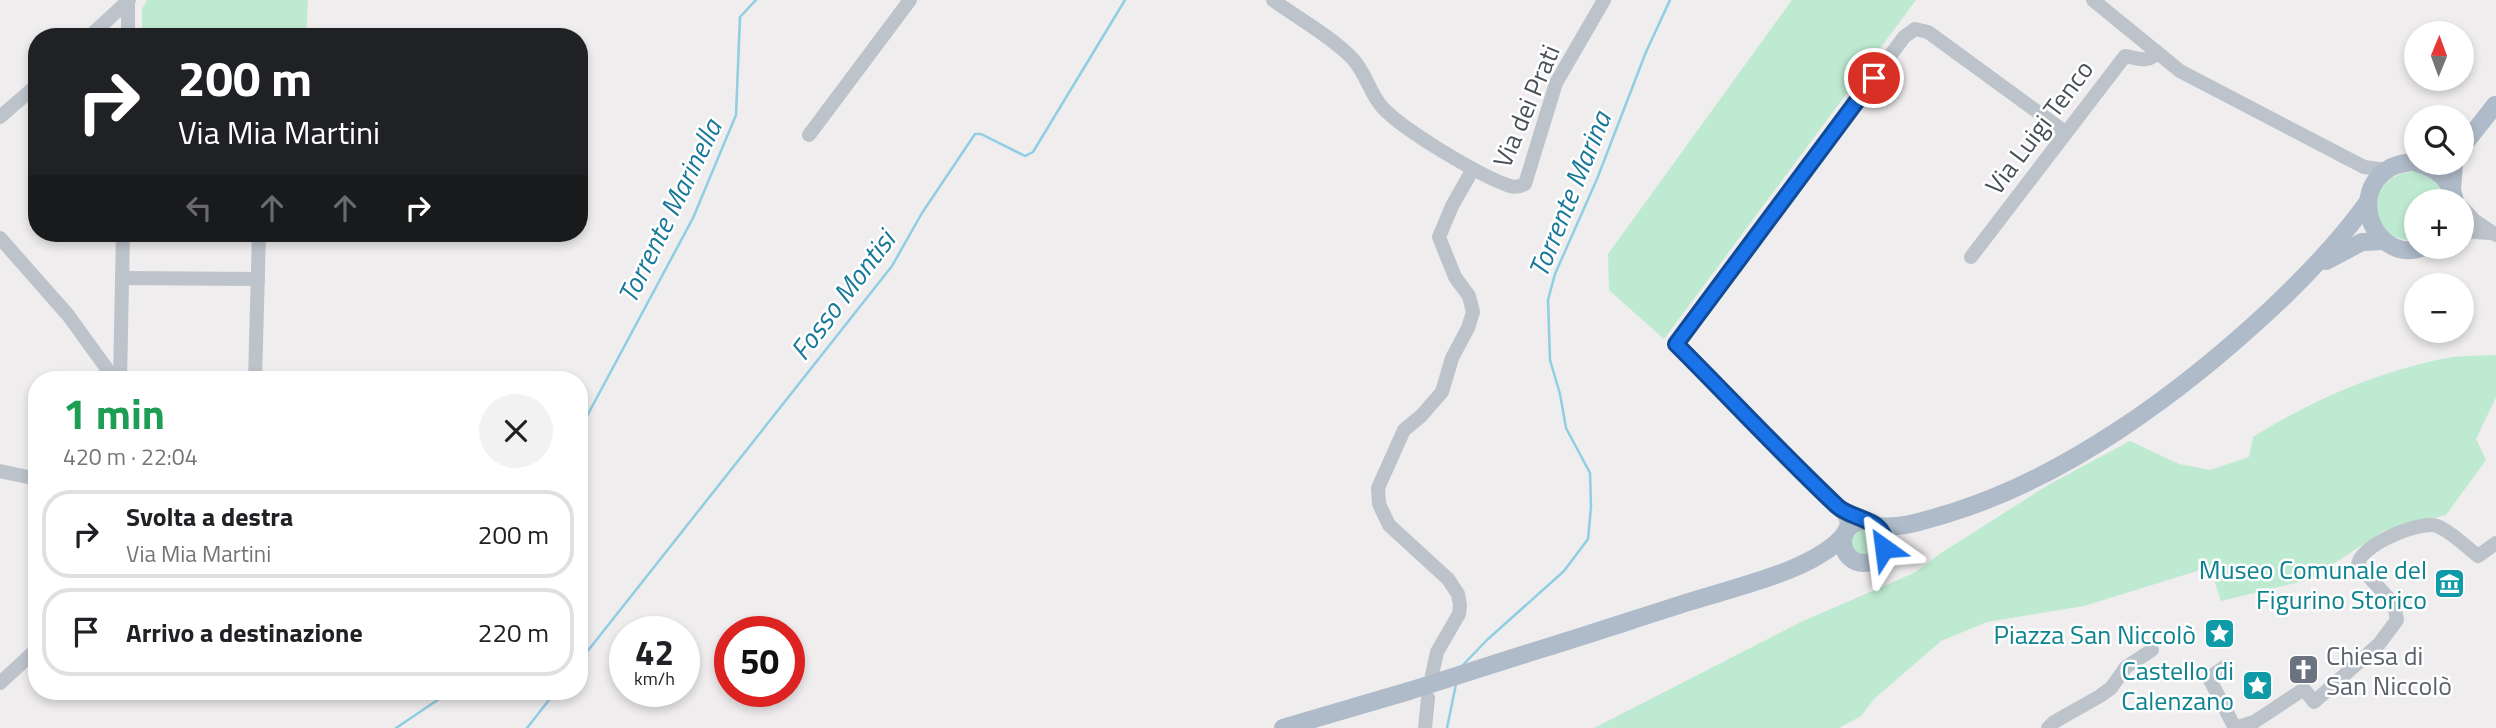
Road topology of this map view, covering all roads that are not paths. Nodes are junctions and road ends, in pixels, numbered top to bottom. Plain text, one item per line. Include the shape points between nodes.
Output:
1 (129, 0) edge
2 (910, 0) edge
3 (1273, 0) edge
4 (1604, 0) edge
5 (2093, 0) edge
6 (99, 28) edge
7 (128, 28) edge
8 (2157, 51) junction
9 (28, 93) edge
10 (2496, 104) edge
11 (0, 117) edge
12 (2474, 120) edge
13 (2065, 132) junction
14 (2474, 132) edge
15 (809, 135) dead end
16 (2404, 163) edge
17 (2364, 167) junction
18 (1473, 169) junction
19 (2387, 170) junction
20 (2369, 197) junction
21 (2474, 215) edge
22 (2474, 230) edge
23 (2495, 233) edge
24 (0, 238) edge
25 (2384, 241) junction
26 (123, 242) edge
27 (259, 242) edge
28 (2404, 248) edge
29 (1971, 257) dead end
30 (2311, 271) junction
31 (122, 278) junction
32 (258, 279) junction
33 (111, 371) edge
34 (118, 371) edge
35 (255, 371) edge
36 (0, 471) edge
37 (28, 477) edge
38 (1840, 509) junction
39 (1873, 524) junction
40 (1904, 527) junction
41 (1846, 532) junction
42 (2496, 543) edge
43 (1884, 548) junction
44 (1819, 556) junction
45 (1851, 558) junction
46 (2152, 650) dead end
47 (28, 657) edge
48 (2226, 666) dead end
49 (1432, 675) dead end
50 (0, 683) edge
51 (1428, 698) dead end
52 (1283, 728) edge
53 (1425, 728) edge
54 (2048, 728) edge
55 (2235, 728) edge

1 - 6 street
1 - 7 street
2 - 15 street
3 - 18 street via 1352,58 1373,96 1391,116
4 - 18 street, Via dei Prati via 1556,83 1525,184 1513,188
5 - 8 street
8 - 13 street, Via Luigi Tenco via 2146,60 2125,56
8 - 17 street via 2180,71
9 - 11 street
10 - 12 main road
10 - 14 main road
13 - 29 street, Via Luigi Tenco
13 - 38 street via 1928,32 1915,29 1676,344
16 - 19 main road
17 - 19 street
17 - 20 street
18 - 49 street, Via dei Prati via 1439,237 1473,312 1442,392 1404,430 1378,488 1379,504 1389,525 1448,579 1458,594 1459,614 1437,652
19 - 20 main road
20 - 25 main road via 2368,215
20 - 30 main road via 2351,226
21 - 23 street
22 - 23 street
24 - 33 street
25 - 28 main road
25 - 30 main road via 2362,242
26 - 31 street
27 - 32 street
30 - 40 main road via 2172,394 2104,439 1982,503
31 - 32 street
31 - 34 street
32 - 35 street
36 - 37 street
38 - 39 street
38 - 41 street
39 - 40 main road
39 - 41 main road via 1857,522
39 - 43 main road via 1884,536
40 - 43 main road
41 - 44 main road
41 - 45 main road via 1844,548
42 - 55 street via 2478,556 2449,532 2428,524 2414,526 2365,551 2358,565 2395,604 2397,620 2379,644 2314,702 2304,688 2254,722
43 - 45 main road via 1878,558 1867,563
44 - 45 main road
44 - 52 main road, bridge via 1767,577
46 - 54 street via 2126,667 2111,688
47 - 50 street
48 - 55 street via 2209,678
51 - 53 street

